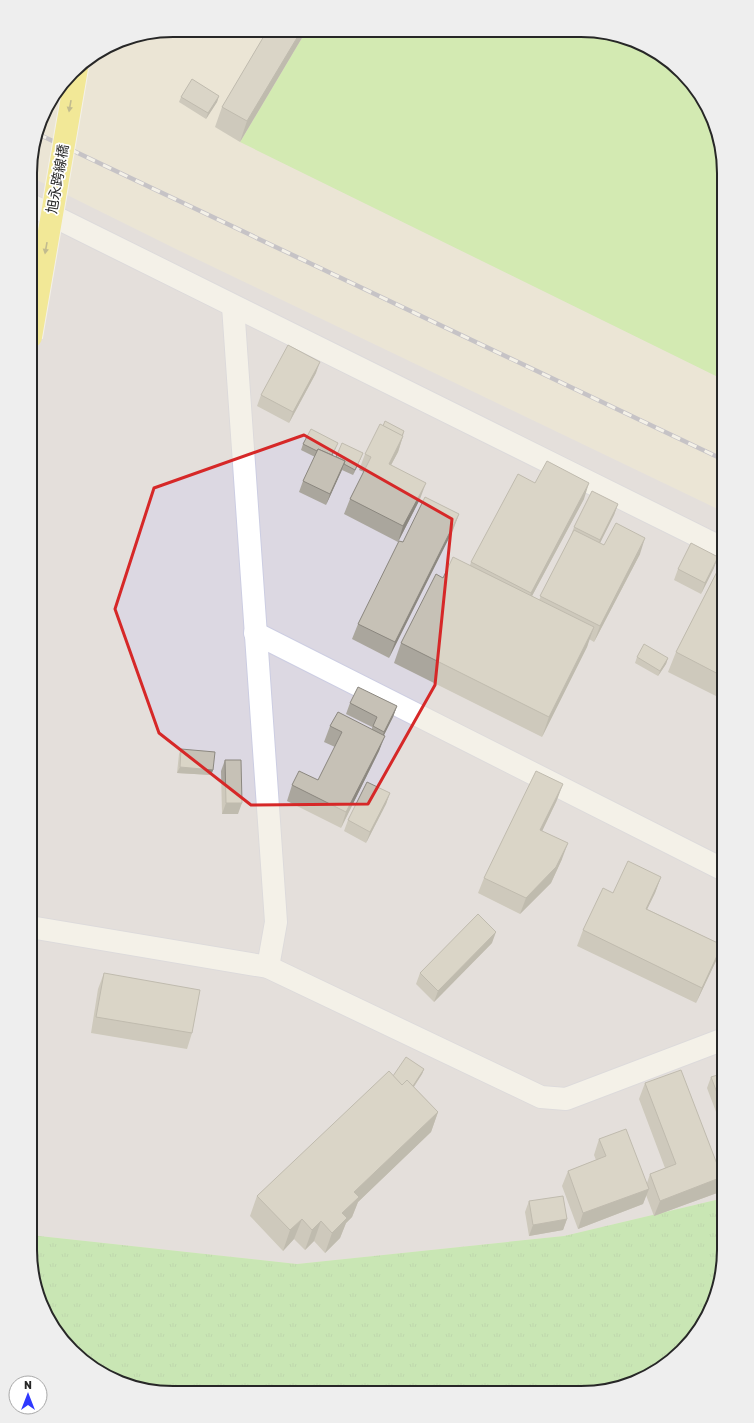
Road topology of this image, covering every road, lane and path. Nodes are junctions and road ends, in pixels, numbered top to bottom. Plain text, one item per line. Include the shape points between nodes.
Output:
1 (75, 79) edge
2 (37, 209) edge
3 (37, 302) edge
4 (233, 306) junction
5 (717, 546) edge
6 (255, 633) junction
7 (717, 866) edge
8 (37, 928) edge
9 (268, 967) junction
10 (717, 1042) edge

1 -> 3 main road, 旭永跨線橋, bridge
2 - 4 street
4 - 5 street
4 - 6 street
6 - 7 street
6 - 9 street via 276,922
8 - 9 street
9 - 10 street via 541,1097 566,1099

